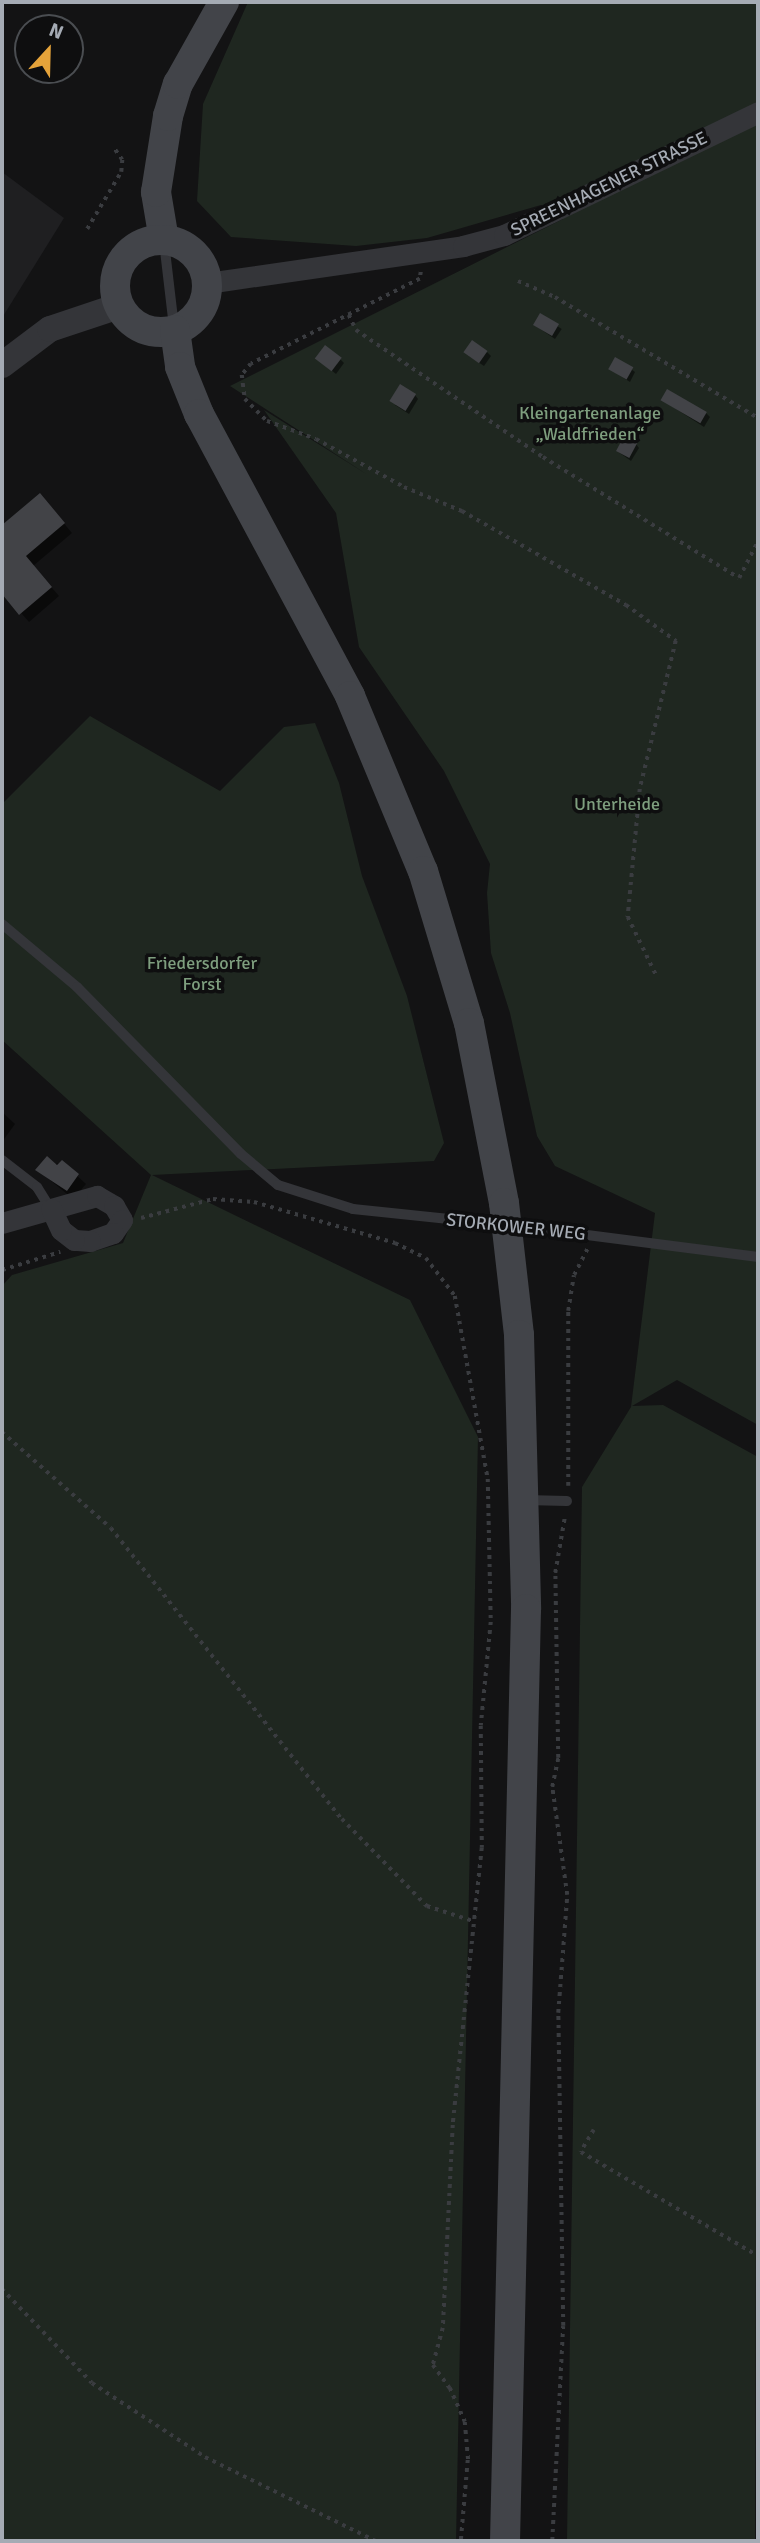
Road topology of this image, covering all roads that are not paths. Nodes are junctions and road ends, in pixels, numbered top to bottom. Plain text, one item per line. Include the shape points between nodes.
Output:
1 (224, 2) edge
2 (758, 112) edge
3 (164, 240) junction
4 (207, 283) junction
5 (119, 306) junction
6 (175, 330) junction
7 (2, 365) edge
8 (2, 924) edge
9 (2, 1160) edge
10 (51, 1209) junction
11 (2, 1223) edge
12 (758, 1257) edge
13 (525, 1500) junction
14 (567, 1501) road end
15 (505, 2541) edge

1 - 3 main road via 178,84 168,116 156,192
2 - 4 street, SPREENHAGENER STRASSE via 503,235
3 - 4 main road via 188,249 204,270
3 - 5 main road via 136,247 126,256 115,280
3 - 6 lane
4 - 6 main road via 199,312
5 - 6 main road via 136,325 162,332
5 - 7 street via 66,322 33,339
6 - 13 main road via 180,367 220,457 378,754 452,960 486,1093 504,1203 519,1335
8 - 12 lane, STORKOWER WEG, bridge via 77,986 241,1154 278,1185 353,1209
9 - 10 lane via 37,1187
10 - 10 street via 97,1196 114,1206 122,1220 113,1233 90,1241 74,1240 61,1230
10 - 11 street
13 - 14 lane
13 - 15 main road

